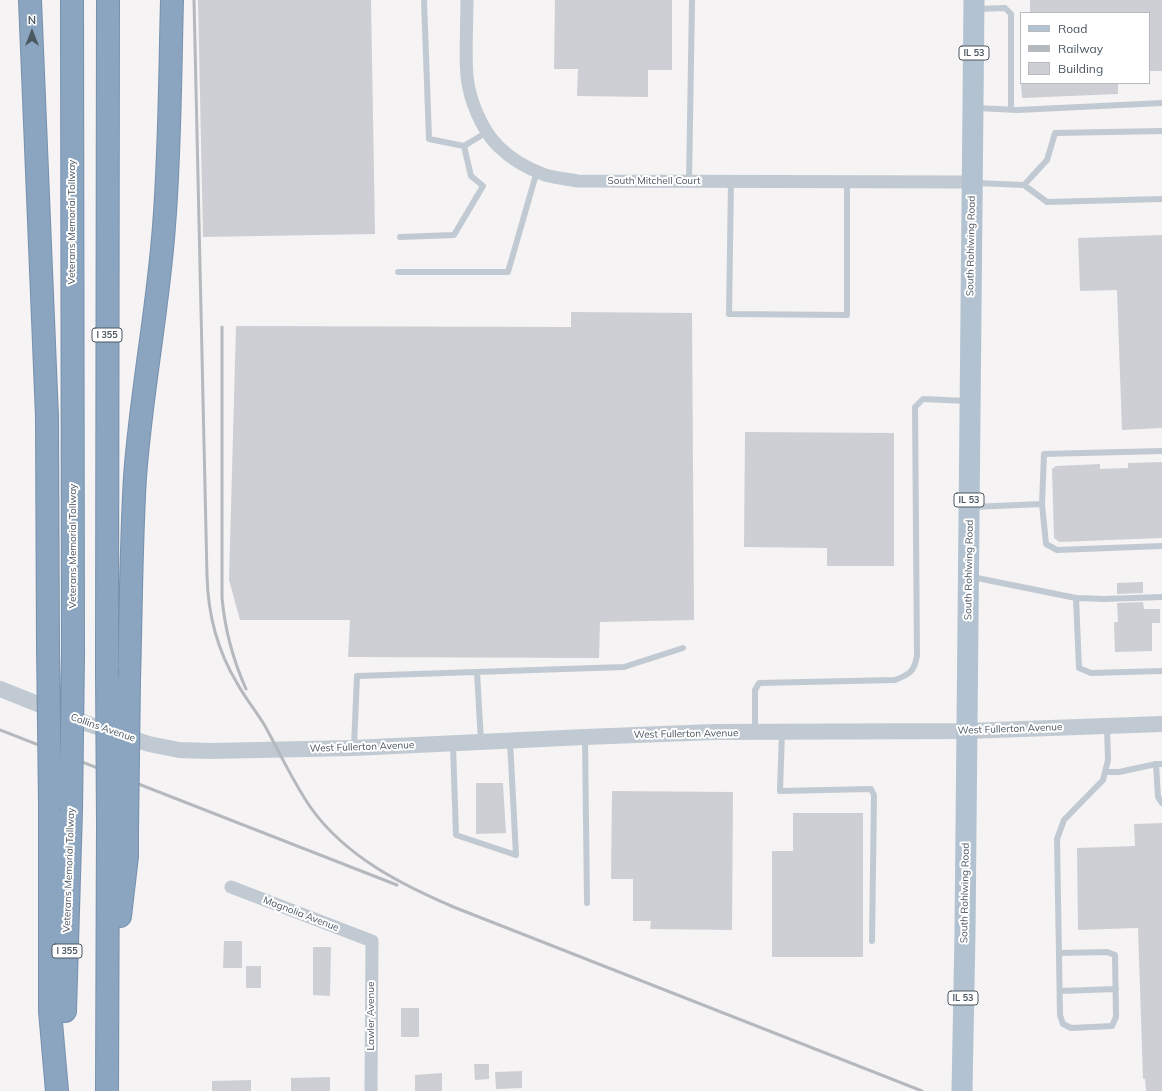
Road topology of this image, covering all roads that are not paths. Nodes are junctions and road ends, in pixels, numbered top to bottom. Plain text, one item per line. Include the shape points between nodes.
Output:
1 (30, 0) edge
2 (72, 0) edge
3 (108, 0) edge
4 (172, 0) edge
5 (424, 0) edge
6 (467, 0) edge
7 (692, 0) edge
8 (974, 5) edge
9 (1162, 103) edge
10 (973, 108) junction
11 (1011, 110) junction
12 (1162, 130) edge
13 (488, 132) junction
14 (464, 146) junction
15 (537, 171) junction
16 (689, 182) junction
17 (731, 182) junction
18 (847, 182) junction
19 (972, 182) junction
20 (1024, 185) junction
21 (1162, 199) edge
22 (400, 237) dead end
23 (398, 272) dead end
24 (970, 401) junction
25 (1162, 452) edge
26 (1042, 504) junction
27 (969, 508) junction
28 (1162, 546) edge
29 (969, 576) junction
30 (1162, 597) edge
31 (1076, 598) junction
32 (683, 648) dead end
33 (1162, 671) edge
34 (477, 672) junction
35 (0, 689) edge
36 (1162, 724) edge
37 (1107, 726) junction
38 (967, 731) junction
39 (755, 732) junction
40 (782, 732) junction
41 (585, 737) junction
42 (510, 740) junction
43 (481, 742) junction
44 (452, 743) junction
45 (353, 748) junction
46 (210, 751) joint
47 (1159, 764) edge
48 (1105, 772) junction
49 (1162, 803) edge
50 (118, 827) junction
51 (231, 887) dead end
52 (587, 903) dead end
53 (372, 941) joint
54 (872, 941) dead end
55 (1059, 953) junction
56 (1116, 989) junction
57 (1060, 991) junction
58 (57, 1091) edge
59 (65, 1091) edge
60 (107, 1091) edge
61 (371, 1091) edge
62 (962, 1091) edge

1 - 58 highway, bridge via 46,417 50,1011
2 - 59 highway, Veterans Memorial Tollway / I 355, bridge via 73,655
3 - 50 highway, I 355, bridge via 107,669
4 - 50 highway, bridge via 164,225 136,477 130,679
5 - 14 lane via 429,139
6 - 13 street, South Mitchell Court via 469,90 473,105
7 - 16 lane
8 - 10 main road, South Rohlwing Road / IL 53
8 - 11 lane via 1005,8 1011,14
9 - 11 lane
10 - 11 lane
10 - 19 main road, South Rohlwing Road / IL 53
12 - 20 lane via 1055,133 1047,160
13 - 14 lane
13 - 15 street, South Mitchell Court via 498,147
14 - 22 lane via 471,176 483,186 454,235
15 - 16 street, South Mitchell Court via 578,181
15 - 23 lane via 508,272
16 - 17 street, South Mitchell Court
17 - 18 street, South Mitchell Court
17 - 18 lane via 729,314 847,315
18 - 19 street, South Mitchell Court
19 - 20 lane
19 - 24 main road, South Rohlwing Road / IL 53
20 - 21 lane via 1046,202
24 - 27 main road, South Rohlwing Road / IL 53
24 - 39 lane via 923,399 915,407 917,656 914,668 907,675 895,680 760,683 755,690
25 - 26 lane via 1044,454
26 - 27 lane
26 - 28 lane via 1046,544 1057,550
27 - 29 main road, South Rohlwing Road / IL 53
29 - 31 lane
29 - 38 main road, South Rohlwing Road / IL 53
30 - 31 lane
31 - 33 lane via 1079,668 1091,673
32 - 34 lane via 624,667
34 - 43 lane
34 - 45 lane via 357,676
35 - 46 street, Collins Avenue via 88,724 149,744 179,750
36 - 37 street, West Fullerton Avenue
37 - 38 street, West Fullerton Avenue
37 - 48 lane via 1108,760
38 - 40 street, West Fullerton Avenue
38 - 62 main road, South Rohlwing Road / IL 53
39 - 40 street, West Fullerton Avenue
39 - 41 street, West Fullerton Avenue
40 - 54 lane via 780,791 871,789 874,794
41 - 42 street, West Fullerton Avenue
41 - 52 lane
42 - 43 street, West Fullerton Avenue
42 - 44 lane via 516,855 456,835
43 - 44 street, West Fullerton Avenue
44 - 45 street, West Fullerton Avenue
45 - 46 street, West Fullerton Avenue
47 - 48 lane via 1119,772
47 - 49 lane via 1158,797
48 - 55 lane via 1103,780 1064,820 1057,839
50 - 60 highway, I 355
51 - 53 street, Magnolia Avenue
53 - 61 street, Lawler Avenue
55 - 56 lane via 1107,952 1115,955
55 - 57 lane
56 - 57 lane
56 - 57 lane via 1116,1017 1112,1026 1071,1028 1063,1024 1060,1015

